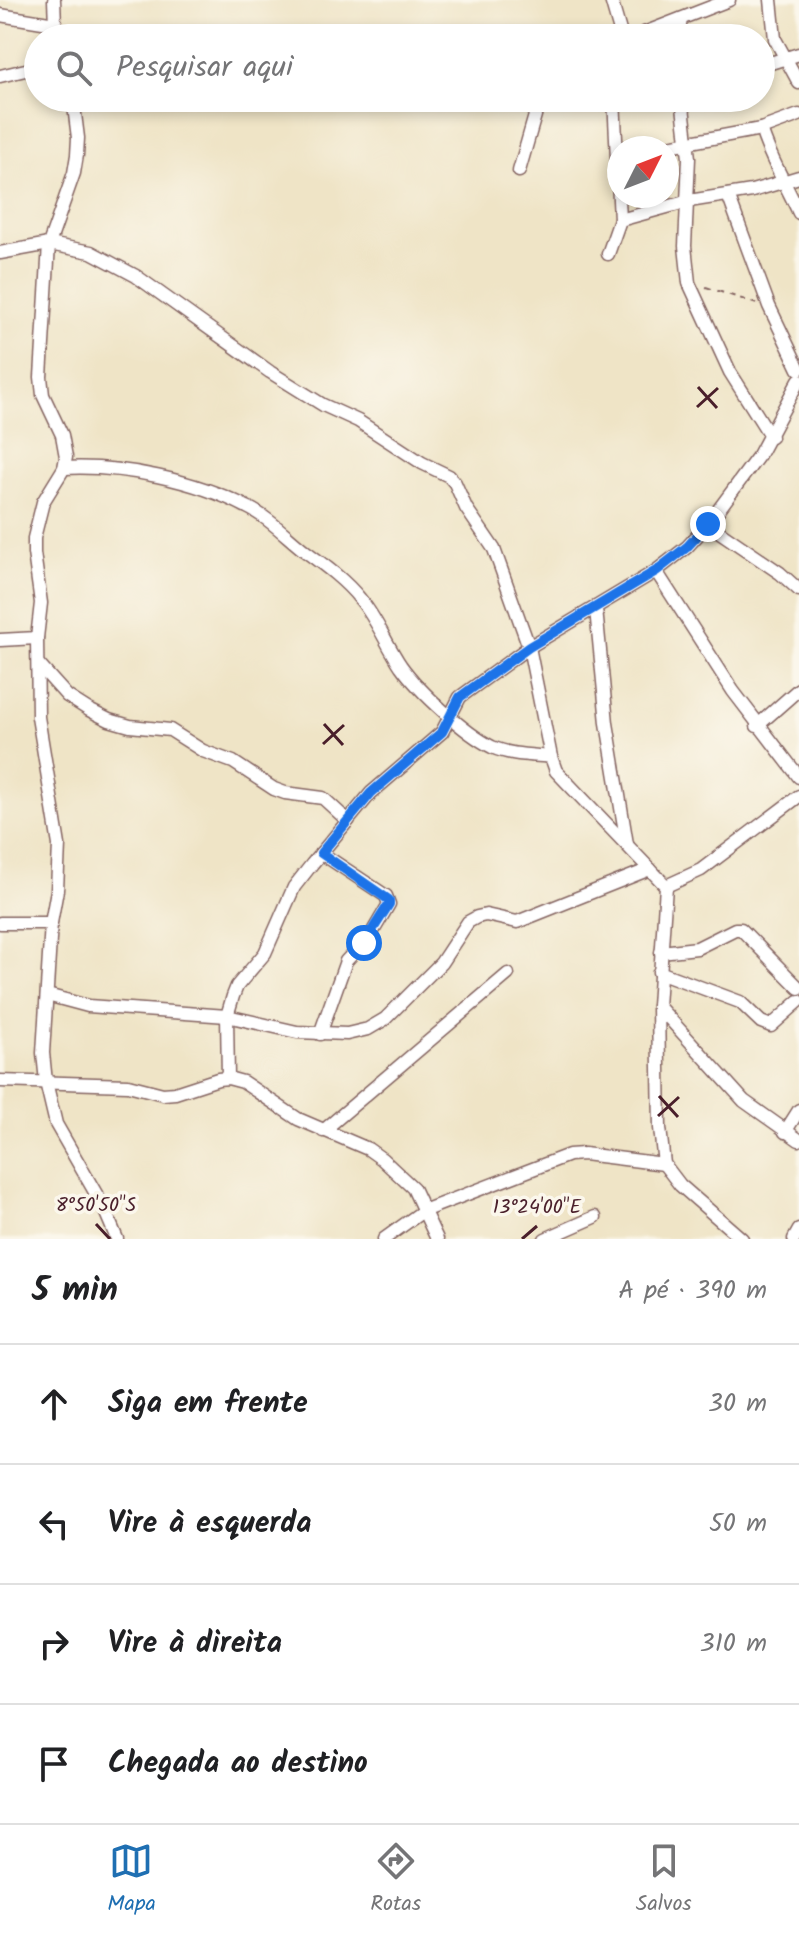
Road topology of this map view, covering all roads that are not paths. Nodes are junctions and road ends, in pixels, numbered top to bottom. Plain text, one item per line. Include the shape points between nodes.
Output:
1 (54, 0) edge
2 (611, 0) edge
3 (771, 0) edge
4 (726, 1) edge
5 (0, 15) edge
6 (681, 19) junction
7 (55, 24) joint
8 (618, 24) edge
9 (669, 24) edge
10 (680, 24) edge
11 (773, 24) edge
12 (775, 39) edge
13 (799, 54) edge
14 (784, 57) junction
15 (775, 61) edge
16 (24, 70) edge
17 (0, 76) edge
18 (799, 83) edge
19 (75, 112) edge
20 (536, 112) edge
21 (615, 112) edge
22 (684, 112) edge
23 (799, 115) edge
24 (761, 129) junction
25 (617, 136) edge
26 (688, 142) junction
27 (679, 144) edge
28 (519, 171) dead end
29 (799, 177) edge
30 (785, 181) junction
31 (728, 195) junction
32 (689, 201) junction
33 (620, 208) edge
34 (799, 213) edge
35 (620, 220) junction
36 (49, 244) junction
37 (0, 253) edge
38 (608, 254) dead end
39 (799, 369) edge
40 (799, 380) edge
41 (771, 437) junction
42 (64, 468) junction
43 (708, 524) junction
44 (656, 571) junction
45 (799, 590) edge
46 (596, 609) junction
47 (37, 638) junction
48 (0, 640) edge
49 (529, 647) junction
50 (39, 665) junction
51 (799, 689) edge
52 (460, 697) junction
53 (436, 702) junction
54 (449, 716) junction
55 (757, 726) junction
56 (464, 728) junction
57 (442, 732) junction
58 (551, 757) junction
59 (799, 777) edge
60 (799, 796) edge
61 (348, 821) junction
62 (627, 844) junction
63 (321, 853) junction
64 (650, 869) junction
65 (666, 886) junction
66 (0, 923) edge
67 (51, 923) junction
68 (661, 952) junction
69 (659, 972) junction
70 (508, 974) dead end
71 (799, 988) edge
72 (47, 995) junction
73 (799, 1001) edge
74 (658, 1006) junction
75 (227, 1016) junction
76 (320, 1034) junction
77 (228, 1078) junction
78 (0, 1081) edge
79 (46, 1082) junction
80 (799, 1110) edge
81 (323, 1131) junction
82 (785, 1132) junction
83 (799, 1140) edge
84 (664, 1164) junction
85 (423, 1211) junction
86 (595, 1217) dead end
87 (799, 1230) edge
88 (117, 1239) edge
89 (384, 1239) edge
90 (437, 1239) edge
91 (545, 1239) edge
92 (742, 1239) edge
93 (794, 1239) edge

1 - 7 street
2 - 8 street
3 - 11 street
4 - 6 street
5 - 7 street
6 - 9 street
6 - 10 street
12 - 14 street
13 - 14 street
14 - 15 street
14 - 18 street
16 - 17 street
19 - 36 street via 74,173
20 - 28 street
21 - 25 street
22 - 26 street
23 - 24 street
24 - 26 street
24 - 30 street
26 - 27 street
26 - 32 street
29 - 30 street
30 - 31 street
30 - 34 street
31 - 32 street
31 - 39 street
32 - 35 street
32 - 41 street via 689,283 730,372
33 - 35 street
35 - 38 street
36 - 37 street
36 - 42 street via 41,377 43,395 66,446
36 - 49 street via 91,252 136,276 270,372 449,476 494,549
40 - 41 street
41 - 43 street
42 - 47 street via 43,502 34,538 41,603
42 - 53 street via 93,466 144,474 249,508 358,595 399,664
43 - 44 street
43 - 45 street
44 - 46 street
44 - 55 street
46 - 49 street
46 - 62 street via 607,723
47 - 48 street
47 - 50 street
49 - 52 street
49 - 58 street
50 - 61 street via 67,696 89,710 130,726 170,730 274,789 323,798
50 - 67 street via 38,717 59,845
51 - 55 street
52 - 53 street
52 - 54 street
53 - 54 street
54 - 56 street
54 - 57 street
55 - 59 street
56 - 57 street
56 - 58 street via 492,747
57 - 61 street via 371,793
58 - 62 street via 564,781
60 - 65 street via 701,870
61 - 63 street
62 - 64 street
63 - 75 street via 294,887 265,953 237,986
63 - 76 street via 386,896 389,904 346,961
64 - 65 street
64 - 76 street via 517,922 477,917 468,922 441,963 385,1019 368,1029
65 - 68 street
66 - 67 street
67 - 72 street
68 - 69 street
68 - 71 street via 697,948 741,929
69 - 73 street via 740,1002 771,1026
69 - 74 street
70 - 81 street
72 - 75 street via 88,1006
72 - 79 street
74 - 82 street via 744,1101
74 - 84 street
75 - 76 street
75 - 77 street
77 - 79 street via 163,1094 128,1085
77 - 81 street
78 - 79 street
79 - 88 street via 56,1124
80 - 82 street
81 - 85 street via 382,1159 413,1188
82 - 83 street
84 - 85 street via 569,1155
84 - 92 street via 680,1185
85 - 89 street
85 - 90 street
86 - 91 street
87 - 93 street

